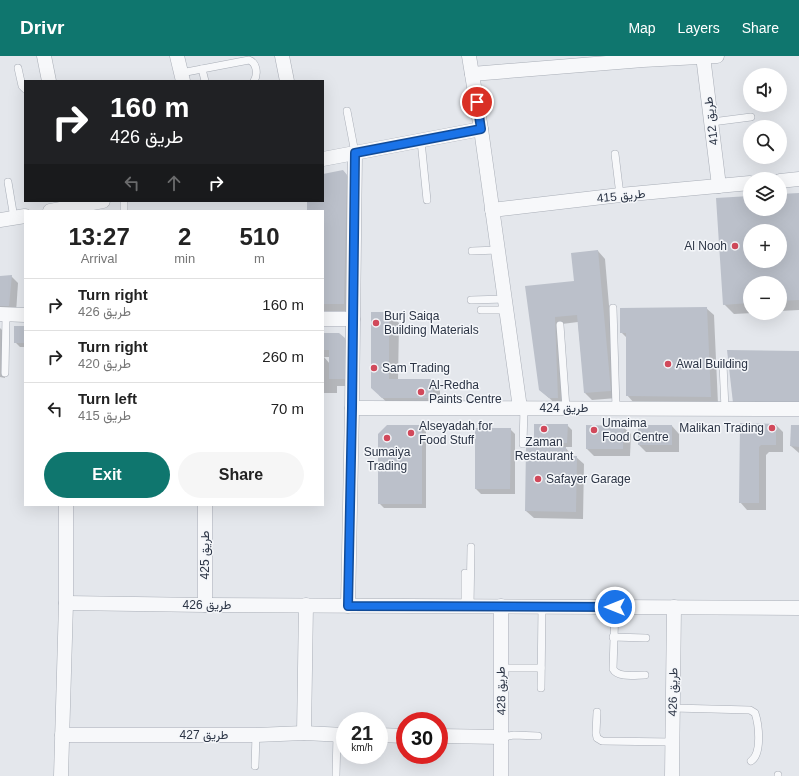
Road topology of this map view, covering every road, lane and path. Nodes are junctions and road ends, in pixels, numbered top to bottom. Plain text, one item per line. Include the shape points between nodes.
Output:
1 (44, 56) edge
2 (177, 56) edge
3 (282, 56) edge
4 (469, 56) edge
5 (708, 56) edge
6 (642, 58) edge
7 (609, 59) edge
8 (18, 68) dead end
9 (202, 69) junction
10 (472, 74) junction
11 (182, 77) edge
12 (49, 80) edge
13 (205, 80) edge
14 (254, 80) edge
15 (287, 80) edge
16 (24, 88) edge
17 (347, 111) dead end
18 (751, 117) dead end
19 (712, 122) junction
20 (481, 129) junction
21 (421, 141) junction
22 (355, 153) junction
23 (615, 154) dead end
24 (324, 159) edge
25 (799, 179) edge
26 (787, 180) edge
27 (8, 182) dead end
28 (743, 184) edge
29 (719, 186) junction
30 (620, 196) junction
31 (427, 200) dead end
32 (93, 202) edge
33 (73, 204) edge
34 (53, 210) edge
35 (492, 210) junction
36 (20, 217) edge
37 (0, 220) edge
38 (498, 250) junction
39 (472, 251) dead end
40 (471, 300) dead end
41 (505, 304) junction
42 (612, 308) dead end
43 (481, 310) dead end
44 (3, 314) edge
45 (24, 315) edge
46 (324, 319) edge
47 (353, 319) junction
48 (560, 325) dead end
49 (723, 364) dead end
50 (5, 373) dead end
51 (352, 408) junction
52 (522, 408) junction
53 (566, 408) junction
54 (616, 408) junction
55 (725, 409) junction
56 (799, 409) edge
57 (523, 444) dead end
58 (66, 506) edge
59 (205, 506) edge
60 (471, 547) dead end
61 (465, 573) dead end
62 (66, 603) junction
63 (205, 605) junction
64 (306, 605) junction
65 (348, 606) junction
66 (467, 606) junction
67 (501, 606) junction
68 (542, 606) junction
69 (615, 607) junction
70 (674, 607) junction
71 (799, 608) edge
72 (614, 637) junction
73 (646, 638) dead end
74 (501, 668) junction
75 (541, 668) junction
76 (645, 675) dead end
77 (541, 688) dead end
78 (673, 708) junction
79 (597, 712) dead end
80 (304, 733) junction
81 (62, 735) junction
82 (256, 735) junction
83 (336, 735) edge
84 (448, 736) edge
85 (538, 736) dead end
86 (502, 737) junction
87 (672, 742) junction
88 (751, 761) dead end
89 (337, 764) edge
90 (255, 766) dead end
91 (61, 776) edge
92 (336, 776) edge
93 (501, 776) edge
94 (672, 776) edge

1 - 12 street
2 - 11 street
3 - 15 street
4 - 10 street
5 - 6 street
5 - 19 street, طريق 412
6 - 7 street
7 - 10 street
8 - 16 lane
9 - 11 lane
9 - 13 lane
9 - 14 lane via 249,60 256,65
10 - 20 street
17 - 22 lane
18 - 19 lane
19 - 29 street, طريق 412
20 - 21 street
20 - 35 street
21 - 22 street
21 - 31 lane
22 - 24 street
22 - 47 street
23 - 30 lane
25 - 26 street
27 - 36 lane
28 - 29 street, طريق 415
29 - 30 street, طريق 415
30 - 35 street, طريق 415
32 - 33 street
33 - 34 street
35 - 38 street
36 - 37 street
38 - 39 lane
38 - 41 street
40 - 41 lane
41 - 43 lane
41 - 52 street
42 - 54 lane
44 - 45 street
44 - 50 lane
46 - 47 street
47 - 51 street
48 - 53 lane
49 - 55 lane
51 - 52 street, طريق 424
51 - 65 street
52 - 53 street, طريق 424
52 - 57 lane
53 - 54 street, طريق 424
54 - 55 street, طريق 424
55 - 56 street, طريق 424
58 - 62 street
59 - 63 street, طريق 425
60 - 66 lane
61 - 66 lane
62 - 63 street, طريق 426
62 - 81 street
63 - 64 street, طريق 426
64 - 65 street, طريق 426
64 - 80 street
65 - 66 street, طريق 426
66 - 67 street, طريق 426
67 - 68 street, طريق 426
67 - 74 street, طريق 428
68 - 69 street, طريق 426
68 - 75 lane
69 - 70 street, طريق 426
69 - 72 lane
70 - 71 street, طريق 426
70 - 78 street, طريق 426
72 - 73 lane
72 - 76 lane via 612,665 615,672 621,675
74 - 75 lane
74 - 86 street, طريق 428
75 - 77 lane
78 - 87 street, طريق 426
78 - 88 lane via 750,710 755,713 758,725 757,751
79 - 87 lane via 596,733 597,738 602,741
80 - 82 street, طريق 427
80 - 83 street, طريق 427
81 - 82 street, طريق 427
81 - 91 street
82 - 90 lane
84 - 86 street
85 - 86 lane
86 - 93 street, طريق 428
87 - 94 street, طريق 426
89 - 92 lane

